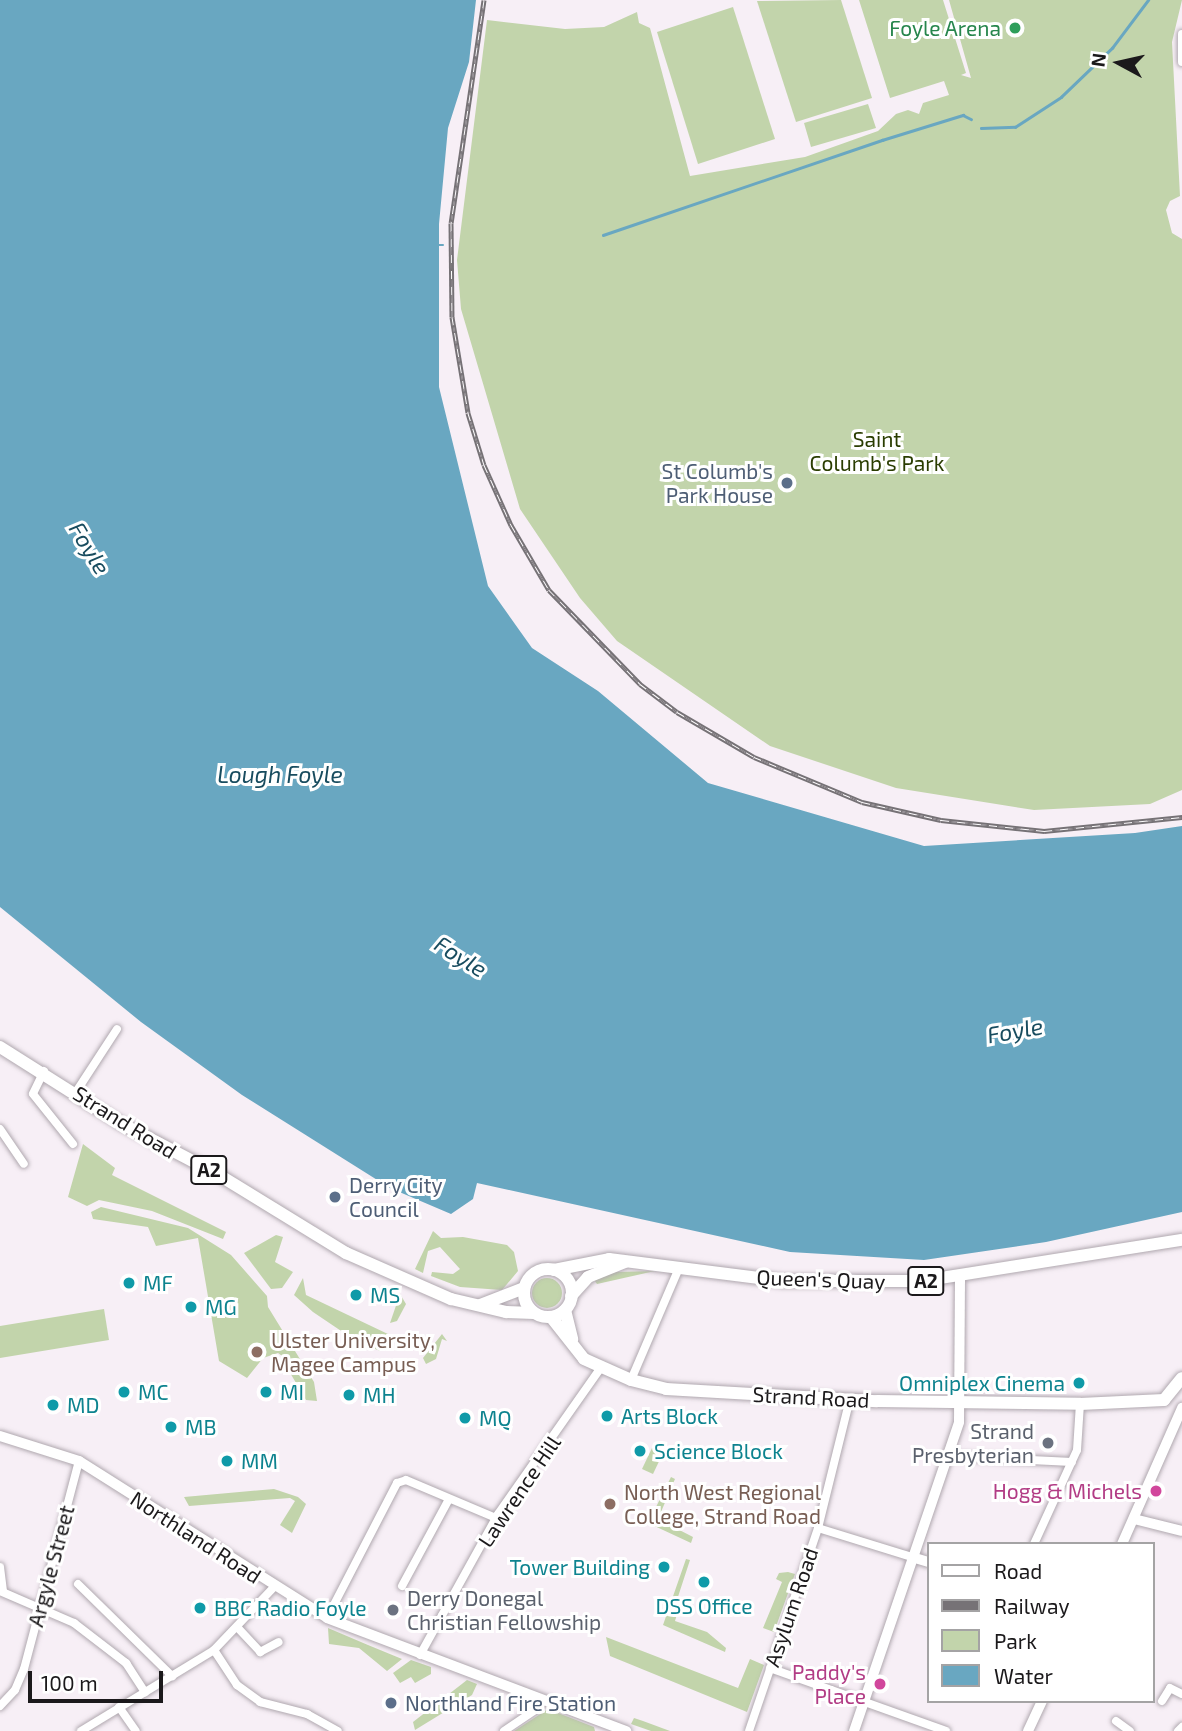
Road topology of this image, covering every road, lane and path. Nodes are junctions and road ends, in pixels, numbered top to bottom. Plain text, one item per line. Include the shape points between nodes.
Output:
1 (1182, 34) edge
2 (1182, 62) edge
3 (117, 1029) dead end
4 (0, 1047) edge
5 (44, 1071) junction
6 (76, 1092) junction
7 (0, 1129) edge
8 (73, 1144) dead end
9 (24, 1164) dead end
10 (1182, 1240) edge
11 (625, 1262) junction
12 (679, 1268) junction
13 (554, 1270) junction
14 (960, 1277) junction
15 (524, 1288) junction
16 (571, 1296) junction
17 (476, 1306) junction
18 (565, 1310) junction
19 (534, 1313) junction
20 (551, 1317) junction
21 (575, 1350) junction
22 (602, 1366) junction
23 (631, 1380) junction
24 (1180, 1388) edge
25 (849, 1399) junction
26 (1164, 1400) junction
27 (960, 1402) junction
28 (1080, 1404) junction
29 (1182, 1408) edge
30 (1180, 1421) junction
31 (0, 1436) edge
32 (949, 1456) junction
33 (79, 1461) junction
34 (1072, 1462) junction
35 (449, 1499) junction
36 (496, 1518) junction
37 (1135, 1519) junction
38 (818, 1528) junction
39 (1182, 1531) edge
40 (1035, 1542) edge
41 (1123, 1542) edge
42 (915, 1558) junction
43 (926, 1561) edge
44 (0, 1567) edge
45 (78, 1584) dead end
46 (402, 1586) dead end
47 (273, 1588) junction
48 (1, 1591) edge
49 (40, 1608) junction
50 (327, 1618) junction
51 (238, 1628) junction
52 (279, 1642) dead end
53 (214, 1650) junction
54 (420, 1655) junction
55 (770, 1668) junction
56 (172, 1676) junction
57 (145, 1692) junction
58 (1182, 1694) edge
59 (541, 1700) junction
60 (865, 1701) junction
61 (1162, 1701) dead end
62 (1041, 1703) edge
63 (0, 1706) edge
64 (119, 1707) junction
65 (1116, 1721) dead end
66 (612, 1728) edge
67 (81, 1731) edge
68 (136, 1731) edge
69 (338, 1731) edge
70 (504, 1731) edge
71 (626, 1731) edge
72 (748, 1731) edge
73 (854, 1731) edge
74 (946, 1731) edge
75 (1028, 1731) edge
76 (1130, 1731) edge

1 - 2 street
3 - 6 street
4 - 5 main road, Strand Road / A2
5 - 6 main road, Strand Road / A2
5 - 8 street via 33,1094
6 - 17 main road, Strand Road / A2 via 121,1124 219,1175 346,1253 422,1288
7 - 9 street
10 - 14 main road, Queen's Quay / A2
11 - 12 main road, Queen's Quay / A2
11 - 13 main road, Queen's Quay / A2 via 609,1259
11 - 16 main road, Queen's Quay / A2 via 588,1278
12 - 14 main road, Queen's Quay / A2 via 783,1281 877,1283
12 - 23 street
13 - 15 main road, A2 via 537,1272
13 - 16 main road via 568,1280
14 - 27 main road
15 - 17 main road, A2
15 - 19 main road via 525,1302
16 - 18 main road, A2
17 - 19 main road, Strand Road / A2
18 - 20 main road
18 - 21 main road
19 - 20 main road, A2
20 - 21 main road, Strand Road
21 - 22 main road, Strand Road via 583,1359
22 - 23 main road, Strand Road
22 - 36 street, Lawrence Hill
23 - 25 main road, Strand Road via 666,1389
24 - 26 main road
25 - 27 main road, Strand Road
25 - 38 street, Asylum Road
26 - 28 main road, Strand Road
26 - 30 main road
27 - 28 main road, Strand Road
27 - 32 main road
28 - 34 street
29 - 30 main road
30 - 37 main road
31 - 33 main road, Northland Road
32 - 34 street
32 - 42 main road
33 - 47 main road, Northland Road
33 - 49 street, Argyle Street
34 - 40 street
35 - 36 street
35 - 46 street
35 - 50 street via 406,1480 397,1483
36 - 54 street, Lawrence Hill
37 - 39 main road
37 - 41 main road
38 - 42 street
38 - 55 street, Asylum Road
42 - 43 street
42 - 60 main road
44 - 48 street
45 - 56 street
47 - 50 main road, Northland Road
47 - 51 street
48 - 49 street
49 - 57 street via 74,1623 126,1663
49 - 63 street, Argyle Street via 20,1681
50 - 54 main road, Northland Road
51 - 52 street via 260,1652
51 - 53 street
53 - 56 street
53 - 69 street via 237,1685 260,1702 307,1714
54 - 59 main road, Northland Road
55 - 60 street
55 - 72 street, Asylum Road
56 - 57 street
57 - 64 street
58 - 61 street via 1170,1688
59 - 66 main road, Northland Road
59 - 70 street via 537,1709
60 - 73 main road
60 - 74 street
62 - 75 main road
64 - 67 street
64 - 68 street
65 - 76 street
66 - 71 main road, Northland Road

